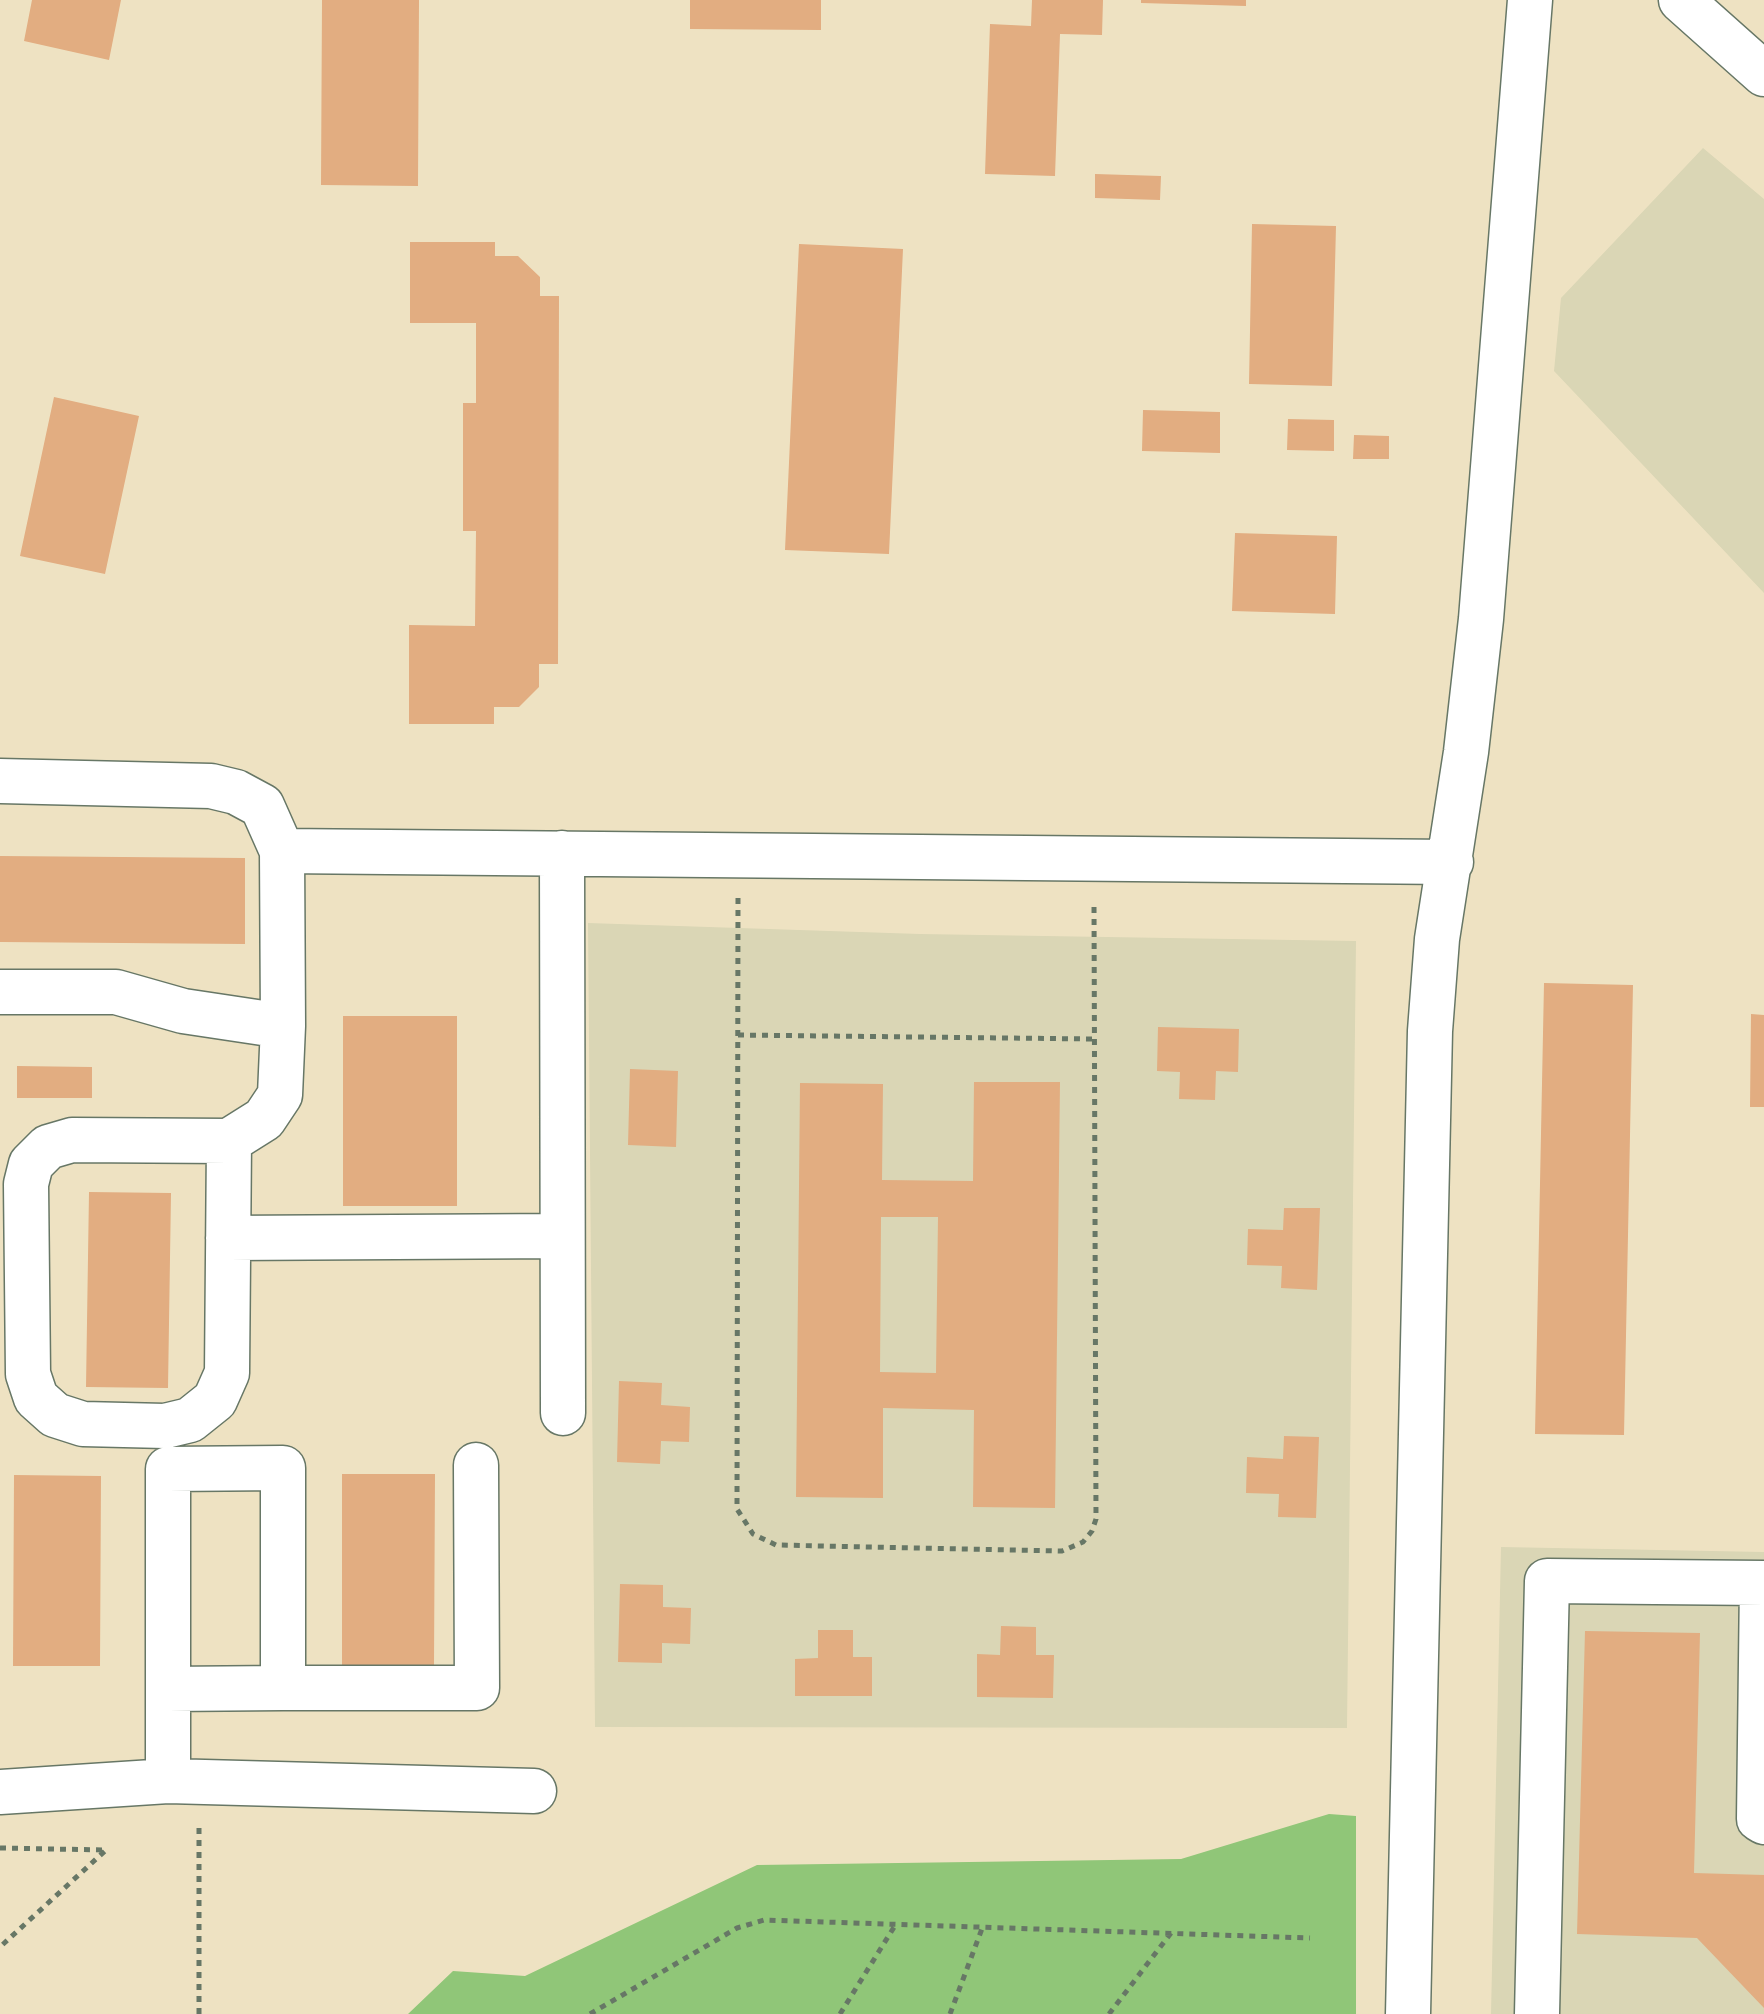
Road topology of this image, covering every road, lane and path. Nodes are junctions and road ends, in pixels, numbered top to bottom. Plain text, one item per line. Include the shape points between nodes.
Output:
1 (1530, 0) edge
2 (1681, 0) edge
3 (1764, 74) edge
4 (0, 781) edge
5 (282, 851) junction
6 (562, 853) junction
7 (1095, 858) junction
8 (1451, 862) junction
9 (739, 927) dead end
10 (0, 992) edge
11 (283, 1026) junction
12 (738, 1035) junction
13 (1094, 1039) junction
14 (229, 1141) junction
15 (562, 1236) junction
16 (228, 1238) junction
17 (563, 1413) dead end
18 (476, 1465) dead end
19 (1763, 1583) edge
20 (283, 1688) junction
21 (168, 1689) junction
22 (184, 1781) junction
23 (534, 1791) dead end
24 (0, 1792) edge
25 (1764, 1822) edge
26 (0, 1848) edge
27 (896, 1923) junction
28 (983, 1926) junction
29 (1172, 1933) junction
30 (0, 1936) edge
31 (12, 1936) junction
32 (1310, 1938) dead end
33 (0, 1947) edge
34 (199, 2014) edge
35 (590, 2014) edge
36 (840, 2014) edge
37 (950, 2014) edge
38 (1109, 2014) edge
39 (1408, 2014) edge
40 (1537, 2014) edge

1 - 8 street via 1481,619
2 - 3 street
4 - 5 street via 211,786 236,792 262,806
5 - 6 street
5 - 11 street
6 - 7 street
6 - 15 street
7 - 8 street
7 - 13 path
8 - 39 street via 1437,939 1430,1031
9 - 12 path
10 - 11 street via 116,992 183,1011
11 - 14 street via 280,1095 264,1119
12 - 13 path
12 - 13 path via 737,1509 745,1523 753,1534 776,1545 1062,1551 1083,1542 1096,1519
14 - 16 street
14 - 16 street via 72,1140 48,1147 31,1164 26,1184 28,1374 36,1398 55,1415 83,1424 165,1426 190,1420 215,1400 227,1373
15 - 16 street
15 - 17 street
18 - 20 street via 477,1688
19 - 25 street via 1759,1819
19 - 40 street via 1547,1581
20 - 21 street
20 - 21 street via 283,1468 168,1469
21 - 22 street
22 - 23 street
22 - 24 street
22 - 34 path
26 - 31 path via 106,1850
27 - 28 path
27 - 35 path via 779,1919 748,1924
27 - 36 path
28 - 29 path
28 - 37 path
29 - 32 path
29 - 38 path
30 - 31 path
31 - 33 path

